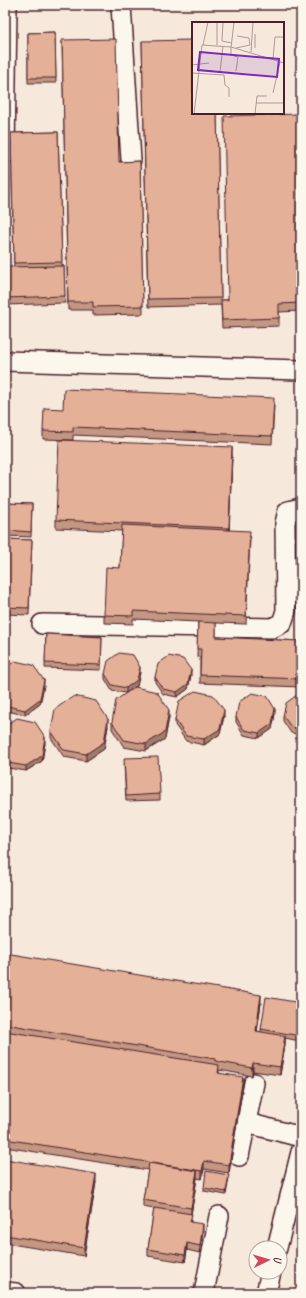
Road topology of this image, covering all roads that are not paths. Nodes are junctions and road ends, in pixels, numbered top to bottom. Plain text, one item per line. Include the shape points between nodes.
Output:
1 (7, 5) edge
2 (121, 5) edge
3 (5, 154) edge
4 (131, 160) edge
5 (5, 361) edge
6 (301, 370) edge
7 (301, 508) edge
8 (42, 624) dead end
9 (254, 1083) dead end
10 (247, 1123) junction
11 (301, 1137) edge
12 (301, 1152) edge
13 (239, 1156) dead end
14 (295, 1205) edge
15 (219, 1216) dead end
16 (280, 1240) edge
17 (269, 1280) edge
18 (5, 1292) edge
19 (16, 1293) edge
20 (204, 1293) edge
21 (266, 1293) edge

1 - 3 street
2 - 4 street
5 - 6 street
7 - 8 street via 288,511 286,611 282,623 272,628
9 - 10 street
10 - 11 street
10 - 13 street
12 - 14 street
14 - 16 street
15 - 20 street
17 - 21 street
18 - 19 street

